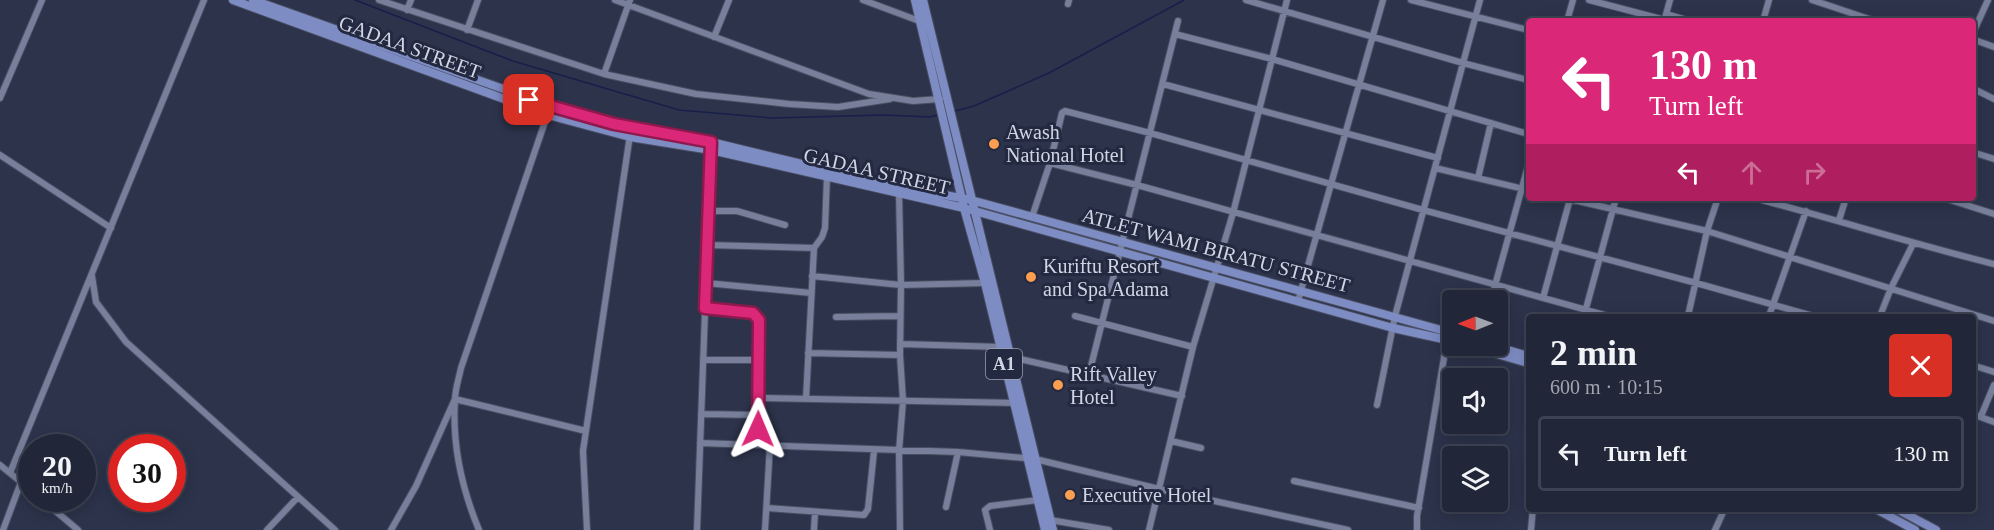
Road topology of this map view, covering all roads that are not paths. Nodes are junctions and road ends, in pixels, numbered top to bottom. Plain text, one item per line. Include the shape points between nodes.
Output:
1 (42, 0) edge
2 (204, 0) edge
3 (233, 0) edge
4 (253, 0) edge
5 (379, 0) edge
6 (411, 0) edge
7 (478, 0) edge
8 (615, 0) edge
9 (729, 0) edge
10 (862, 0) edge
11 (915, 0) edge
12 (923, 0) edge
13 (1246, 0) edge
14 (1287, 0) edge
15 (1383, 0) edge
16 (1411, 0) edge
17 (1480, 0) edge
18 (1573, 0) edge
19 (1589, 0) edge
20 (1670, 0) edge
21 (1769, 0) edge
22 (1812, 0) edge
23 (629, 2) edge
24 (1989, 2) edge
25 (407, 10) junction
26 (1284, 12) junction
27 (1475, 16) junction
28 (1568, 18) edge
29 (1665, 18) edge
30 (1764, 18) edge
31 (1866, 18) edge
32 (1178, 21) dead end
33 (925, 23) junction
34 (1526, 29) edge
35 (1976, 29) edge
36 (467, 30) junction
37 (1175, 34) junction
38 (714, 37) junction
39 (1372, 37) junction
40 (1976, 39) edge
41 (1994, 47) edge
42 (1272, 59) junction
43 (1463, 63) junction
44 (604, 74) junction
45 (1526, 79) edge
46 (1163, 84) junction
47 (1359, 85) junction
48 (1976, 90) edge
49 (0, 98) edge
50 (890, 99) junction
51 (1994, 99) edge
52 (943, 103) junction
53 (1259, 110) junction
54 (549, 111) junction
55 (1450, 111) junction
56 (1491, 123) junction
57 (631, 133) junction
58 (1150, 133) junction
59 (1346, 133) junction
60 (1526, 133) edge
61 (711, 146) junction
62 (1976, 153) edge
63 (0, 155) edge
64 (1438, 158) junction
65 (1994, 159) edge
66 (1246, 162) junction
67 (1050, 163) junction
68 (1435, 168) junction
69 (827, 176) junction
70 (1478, 178) junction
71 (1331, 184) junction
72 (1137, 185) junction
73 (1525, 189) edge
74 (898, 193) junction
75 (966, 199) junction
76 (1568, 201) edge
77 (1578, 201) edge
78 (1615, 201) edge
79 (1717, 201) edge
80 (1765, 201) edge
81 (1845, 201) edge
82 (1953, 201) edge
83 (964, 208) junction
84 (1613, 208) junction
85 (973, 210) junction
86 (1423, 210) junction
87 (709, 212) junction
88 (1806, 212) junction
89 (1233, 213) junction
90 (1994, 214) edge
91 (1032, 217) junction
92 (1839, 220) junction
93 (784, 225) dead end
94 (111, 228) junction
95 (1707, 231) junction
96 (1510, 233) junction
97 (1317, 236) junction
98 (1123, 242) junction
99 (1913, 244) junction
100 (708, 245) junction
101 (1557, 245) junction
102 (814, 248) junction
103 (1120, 251) junction
104 (1600, 256) junction
105 (1790, 257) junction
106 (1410, 262) junction
107 (1994, 264) edge
108 (1215, 273) junction
109 (92, 276) junction
110 (812, 276) junction
111 (706, 283) junction
112 (1696, 283) junction
113 (985, 284) junction
114 (901, 285) junction
115 (1496, 286) junction
116 (1891, 288) junction
117 (1495, 290) edge
118 (1301, 291) junction
119 (811, 293) junction
120 (1543, 298) junction
121 (1298, 301) junction
122 (1773, 305) junction
123 (705, 308) junction
124 (1585, 313) edge
125 (1688, 314) edge
126 (1770, 314) edge
127 (1806, 314) edge
128 (1881, 314) edge
129 (1972, 314) edge
130 (1976, 315) edge
131 (900, 316) junction
132 (1075, 316) dead end
133 (1395, 316) junction
134 (836, 317) dead end
135 (1994, 321) edge
136 (1101, 323) junction
137 (1393, 328) junction
138 (1442, 335) edge
139 (1442, 337) edge
140 (900, 344) junction
141 (1004, 346) junction
142 (1193, 347) junction
143 (1508, 350) edge
144 (808, 353) junction
145 (900, 355) junction
146 (1526, 355) edge
147 (1447, 356) edge
148 (1506, 356) edge
149 (1011, 357) junction
150 (703, 360) junction
151 (758, 360) junction
152 (1526, 362) edge
153 (1976, 366) edge
154 (1994, 372) edge
155 (1089, 374) junction
156 (1994, 385) edge
157 (1182, 396) junction
158 (758, 398) junction
159 (455, 399) junction
160 (806, 399) junction
161 (903, 401) junction
162 (1017, 403) junction
163 (1377, 405) dead end
164 (701, 414) junction
165 (758, 415) junction
166 (1976, 415) edge
167 (1981, 416) junction
168 (1994, 422) edge
169 (586, 431) junction
170 (1171, 441) junction
171 (700, 443) junction
172 (757, 444) junction
173 (770, 445) junction
174 (1201, 448) dead end
175 (874, 450) junction
176 (899, 451) junction
177 (958, 452) junction
178 (1030, 458) junction
179 (0, 465) edge
180 (10, 473) junction
181 (18, 480) edge
182 (1294, 481) dead end
183 (1159, 489) junction
184 (18, 490) edge
185 (298, 496) junction
186 (1038, 500) junction
187 (946, 507) dead end
188 (767, 508) junction
189 (1419, 508) junction
190 (57, 512) edge
191 (815, 512) junction
192 (1533, 512) edge
193 (1723, 512) edge
194 (1881, 512) edge
195 (1902, 512) edge
196 (1050, 520) junction
197 (3, 530) edge
198 (78, 530) edge
199 (267, 530) edge
200 (335, 530) edge
201 (391, 530) edge
202 (479, 530) edge
203 (587, 530) edge
204 (697, 530) edge
205 (765, 530) edge
206 (814, 530) edge
207 (900, 530) edge
208 (990, 530) edge
209 (1045, 530) edge
210 (1053, 530) edge
211 (1109, 530) edge
212 (1149, 530) edge
213 (1348, 530) edge
214 (1417, 530) edge
215 (1532, 530) edge
216 (1715, 530) edge
217 (1915, 530) edge
218 (1936, 530) edge

1 - 49 street
2 - 94 street
3 - 54 main road, GADAA STREET
4 - 54 main road
5 - 25 street
6 - 25 street
7 - 36 street
8 - 23 street
9 - 38 street
10 - 33 street
11 - 33 main road, A1
12 - 33 main road, A1
13 - 26 street
14 - 26 street
15 - 39 street
16 - 27 street
17 - 27 street
18 - 28 street
19 - 29 street
20 - 29 street
21 - 30 street
22 - 31 street
23 - 38 street
23 - 44 street
24 - 35 street
25 - 36 street
26 - 39 street
26 - 42 street
27 - 34 street
27 - 43 street
32 - 37 street
33 - 52 main road, A1
36 - 44 street
37 - 42 street
37 - 46 street
38 - 50 street
39 - 43 street
39 - 47 street
40 - 41 street
42 - 47 street
42 - 53 street
43 - 45 street
43 - 55 street
44 - 50 street via 696,94 789,104 838,107
46 - 53 street
46 - 58 street
47 - 55 street
47 - 59 street
48 - 51 street
50 - 52 street
52 - 75 main road, A1
53 - 59 street
53 - 66 street
54 - 57 main road, GADAA STREET
54 - 159 street via 461,368
55 - 56 street
55 - 64 street
56 - 60 street
56 - 70 street
57 - 61 main road, GADAA STREET
57 - 169 street
58 - 66 street
58 - 67 street via 1065,111
58 - 72 street
59 - 64 street
59 - 71 street
61 - 69 main road, GADAA STREET
61 - 75 main road, ATLET WAMI BIRATU STREET
61 - 87 street
62 - 65 street
63 - 94 street
64 - 68 street
66 - 71 street
66 - 89 street
67 - 72 street
67 - 91 street
68 - 70 street
68 - 86 street
69 - 74 main road, GADAA STREET
69 - 102 street via 825,228
70 - 73 street
71 - 86 street
71 - 97 street
72 - 89 street
72 - 98 street
73 - 96 street
74 - 83 main road, GADAA STREET
74 - 114 street
75 - 83 main road, A1
75 - 85 main road, A1
75 - 91 main road, ATLET WAMI BIRATU STREET
76 - 101 street
77 - 84 street
78 - 84 street
79 - 95 street
80 - 88 street
81 - 92 street
82 - 90 street
83 - 85 main road, GADAA STREET
83 - 113 main road, A1
84 - 95 street
84 - 104 street
85 - 103 main road, ATLET WAMI BIRATU STREET
85 - 141 main road, A1
86 - 96 street
86 - 106 street
87 - 93 street via 737,212
87 - 100 street
88 - 92 street
88 - 105 street
89 - 97 street
89 - 108 street
91 - 98 main road, ATLET WAMI BIRATU STREET
92 - 99 street
94 - 109 street
95 - 105 street
95 - 112 street
96 - 101 street
96 - 115 street
97 - 106 street
97 - 118 street
98 - 103 street
98 - 108 main road, ATLET WAMI BIRATU STREET
99 - 107 street
99 - 116 street
100 - 102 street
100 - 111 street
101 - 104 street
101 - 120 street
102 - 110 street
103 - 108 main road, ATLET WAMI BIRATU STREET
103 - 136 street
104 - 112 street
104 - 124 street
105 - 116 street
105 - 122 street
106 - 115 street
106 - 133 street
108 - 118 main road, ATLET WAMI BIRATU STREET
108 - 121 main road, ATLET WAMI BIRATU STREET
108 - 142 street
109 - 180 street
109 - 185 street via 96,302 126,342
110 - 114 street
110 - 119 street
111 - 119 street
111 - 123 street
112 - 122 street
112 - 125 street
113 - 114 street
113 - 141 main road, A1
114 - 131 street
115 - 117 street
115 - 120 street
116 - 128 street
116 - 129 street
118 - 121 street
118 - 133 main road, ATLET WAMI BIRATU STREET
119 - 144 street
120 - 124 street
121 - 137 main road, ATLET WAMI BIRATU STREET
122 - 126 street
122 - 127 street
123 - 150 street
123 - 151 street via 757,315
130 - 135 street
131 - 134 street
131 - 140 street
132 - 136 street
133 - 137 street
133 - 138 main road, ATLET WAMI BIRATU STREET
136 - 142 street
136 - 155 street
137 - 139 main road, ATLET WAMI BIRATU STREET
137 - 163 street
140 - 141 street
140 - 145 street
141 - 149 main road, A1
141 - 162 main road, A1
142 - 157 street
143 - 146 main road
144 - 145 street
144 - 160 street
145 - 161 street
147 - 189 street
148 - 152 main road
149 - 155 street
149 - 162 main road, A1
150 - 151 street
150 - 164 street
151 - 158 street
153 - 154 street
155 - 157 street
156 - 167 street
157 - 170 street
158 - 160 street
158 - 165 street
159 - 169 street
159 - 201 street via 416,486
159 - 202 street via 459,462 467,500
160 - 161 street
161 - 162 street
161 - 176 street
162 - 178 main road, A1
164 - 165 street
164 - 171 street
165 - 172 street
166 - 167 street
167 - 168 street
169 - 203 street via 583,451
170 - 174 street
170 - 183 street
171 - 172 street
171 - 204 street
172 - 173 street
173 - 175 street
173 - 188 street
175 - 176 street
175 - 191 street via 867,512
176 - 177 street
176 - 207 street
177 - 178 street
177 - 187 street
178 - 183 street
178 - 186 main road, A1
178 - 196 main road, A1
179 - 180 street
180 - 181 street
182 - 189 street
183 - 212 street
183 - 213 street
184 - 197 street
185 - 199 street
185 - 200 street
186 - 208 street via 990,506 985,510
186 - 209 main road, A1
188 - 191 street
188 - 205 street
189 - 214 street
190 - 198 street
191 - 206 street
192 - 215 street
193 - 216 street
194 - 217 main road
195 - 218 main road
196 - 210 main road, A1
196 - 211 street

